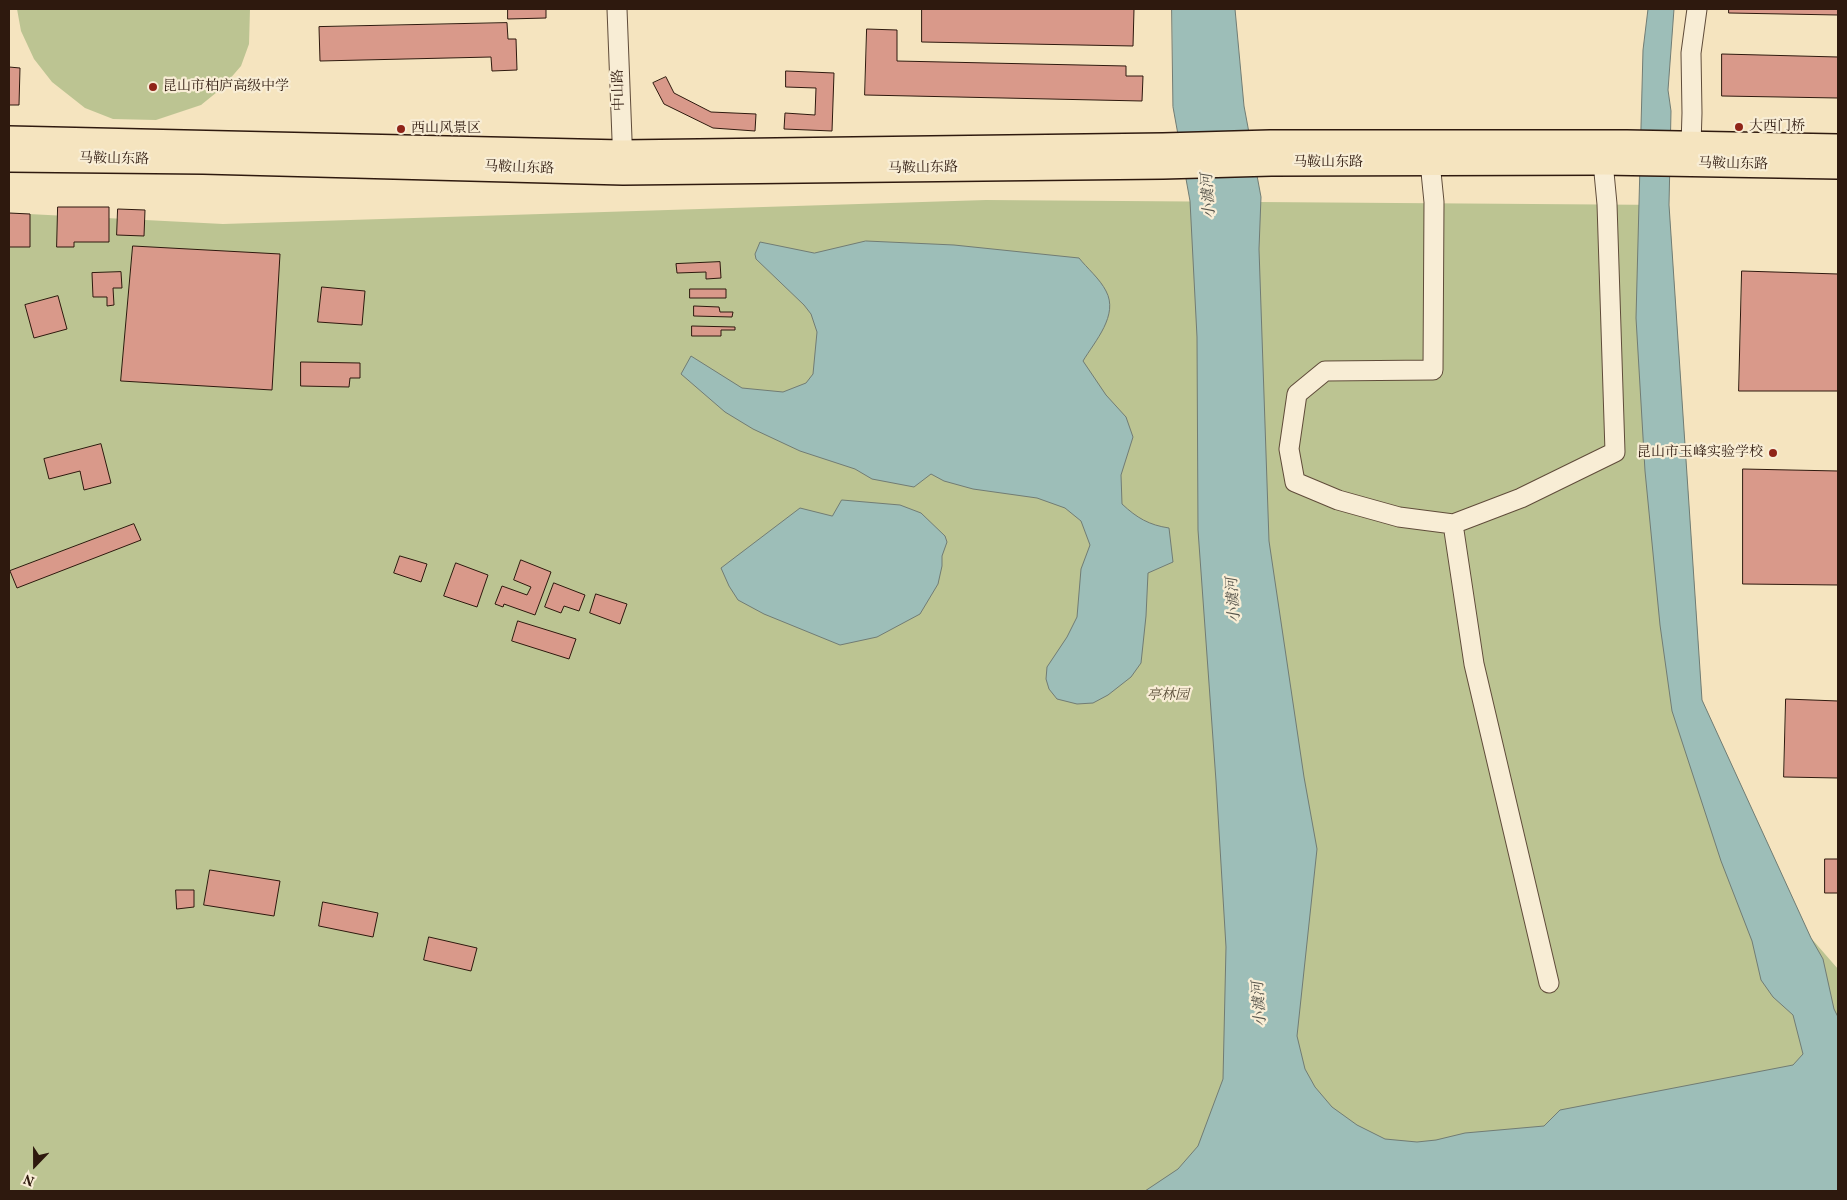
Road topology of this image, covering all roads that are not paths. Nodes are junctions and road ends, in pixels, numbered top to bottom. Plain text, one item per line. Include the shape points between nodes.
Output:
1 (617, 9) edge
2 (1697, 9) edge
3 (9, 139) edge
4 (1691, 145) junction
5 (1838, 146) edge
6 (1270, 153) junction
7 (9, 159) edge
8 (623, 162) junction
9 (1430, 162) junction
10 (1603, 162) junction
11 (1838, 166) edge
12 (1453, 524) junction
13 (1549, 983) dead end

1 - 8 street, 中山路
2 - 4 street via 1691,53
3 - 8 main road, 马鞍山东路
4 - 5 main road, 马鞍山东路
4 - 6 main road, 马鞍山东路 via 1627,143
6 - 8 main road, 马鞍山东路
6 - 9 main road, 马鞍山东路
7 - 8 main road, 马鞍山东路
9 - 10 main road, 马鞍山东路
9 - 12 street via 1434,202 1433,370 1325,371 1297,394 1289,449 1294,482 1338,500 1400,517
10 - 11 main road, 马鞍山东路
10 - 12 street via 1615,452 1520,498
12 - 13 street via 1474,664

